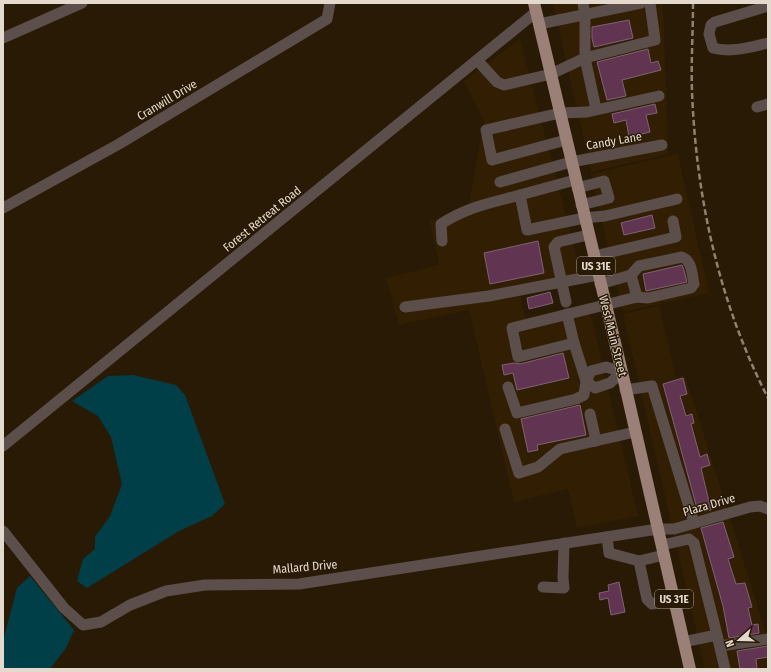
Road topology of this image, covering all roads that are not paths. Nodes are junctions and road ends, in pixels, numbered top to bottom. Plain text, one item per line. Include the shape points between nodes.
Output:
1 (82, 3) edge
2 (330, 3) edge
3 (583, 3) edge
4 (641, 3) edge
5 (650, 3) edge
6 (768, 6) edge
7 (535, 7) edge
8 (585, 15) junction
9 (539, 24) junction
10 (3, 38) edge
11 (768, 44) edge
12 (585, 58) junction
13 (477, 60) junction
14 (550, 74) junction
15 (659, 96) dead end
16 (768, 104) edge
17 (757, 107) dead end
18 (596, 109) junction
19 (560, 113) junction
20 (566, 140) junction
21 (662, 145) dead end
22 (571, 162) junction
23 (500, 182) dead end
24 (576, 184) junction
25 (520, 195) junction
26 (677, 199) dead end
27 (581, 205) junction
28 (3, 208) edge
29 (584, 218) junction
30 (673, 221) dead end
31 (588, 235) junction
32 (442, 241) dead end
33 (594, 256) junction
34 (631, 275) junction
35 (599, 279) junction
36 (562, 282) junction
37 (637, 297) junction
38 (605, 305) junction
39 (405, 307) dead end
40 (567, 308) junction
41 (574, 343) junction
42 (622, 372) junction
43 (586, 381) junction
44 (508, 387) dead end
45 (625, 390) junction
46 (590, 414) dead end
47 (506, 429) dead end
48 (635, 432) junction
49 (596, 441) junction
50 (3, 446) edge
51 (768, 509) edge
52 (694, 523) junction
53 (658, 529) junction
54 (3, 532) edge
55 (607, 537) junction
56 (564, 543) junction
57 (663, 550) junction
58 (638, 561) junction
59 (543, 587) dead end
60 (674, 600) junction
61 (717, 635) junction
62 (768, 639) edge
63 (684, 642) junction
64 (720, 646) junction
65 (690, 669) edge
66 (725, 669) edge

1 - 10 street
2 - 28 street, Cranwill Drive via 327,19 119,144
3 - 8 street
4 - 8 street
5 - 12 street via 655,40
6 - 11 street via 715,22 711,25 709,34 713,48 721,50 730,51
7 - 9 main road, West Main Street / US 31E
7 - 13 street, Forest Retreat Road
8 - 9 street
8 - 12 street
9 - 14 main road, West Main Street / US 31E
12 - 14 street
12 - 18 street
13 - 14 street via 497,82 504,85
13 - 50 street, Forest Retreat Road
14 - 19 main road, West Main Street / US 31E
15 - 18 street
16 - 17 street
18 - 19 street
19 - 20 main road, West Main Street / US 31E
19 - 20 street via 486,130 492,160
20 - 22 main road, West Main Street / US 31E
21 - 22 street, Candy Lane
22 - 23 street, Candy Lane
22 - 24 main road, West Main Street / US 31E
24 - 25 street
24 - 27 main road, West Main Street / US 31E
24 - 27 street via 604,181 609,198
25 - 29 street via 527,230
25 - 32 street via 473,207 455,215 440,224
26 - 29 street via 605,216
27 - 29 main road, West Main Street / US 31E
29 - 31 main road, West Main Street / US 31E
30 - 33 street via 676,237
31 - 33 main road, West Main Street / US 31E
31 - 36 street via 556,244 554,247
33 - 35 main road, West Main Street / US 31E
34 - 35 street
34 - 37 street
34 - 37 street via 639,266 682,257 689,263 694,284 691,288 648,298
35 - 36 street
35 - 38 main road, West Main Street / US 31E
36 - 39 street via 477,298
36 - 40 street
37 - 38 street
38 - 40 street
38 - 42 main road, West Main Street / US 31E
40 - 41 street
40 - 41 street via 512,328 518,356
41 - 43 street
42 - 43 street via 606,367 591,372
42 - 43 street via 610,383 595,388
42 - 45 main road, West Main Street / US 31E
43 - 44 street via 584,395 576,399 517,413
45 - 48 main road, West Main Street / US 31E
45 - 52 street via 652,386
46 - 49 street
47 - 49 street via 519,473 538,467 560,449
48 - 49 street
48 - 53 main road, West Main Street / US 31E
51 - 52 street, Plaza Drive via 750,506
52 - 53 street, Plaza Drive via 674,529
53 - 55 street, Mallard Drive
53 - 57 main road, West Main Street / US 31E
54 - 56 street, Mallard Drive via 64,608 83,625 101,622 130,604 166,591 205,585 299,584
55 - 56 street, Mallard Drive
55 - 58 street via 609,552
56 - 59 street via 564,588
57 - 58 street
57 - 60 main road, West Main Street / US 31E
57 - 61 street via 689,539 694,543
58 - 60 street via 647,600 652,604
60 - 63 main road, West Main Street / US 31E
61 - 63 street
61 - 64 street
62 - 64 street
63 - 65 main road, West Main Street / US 31E
64 - 66 street

